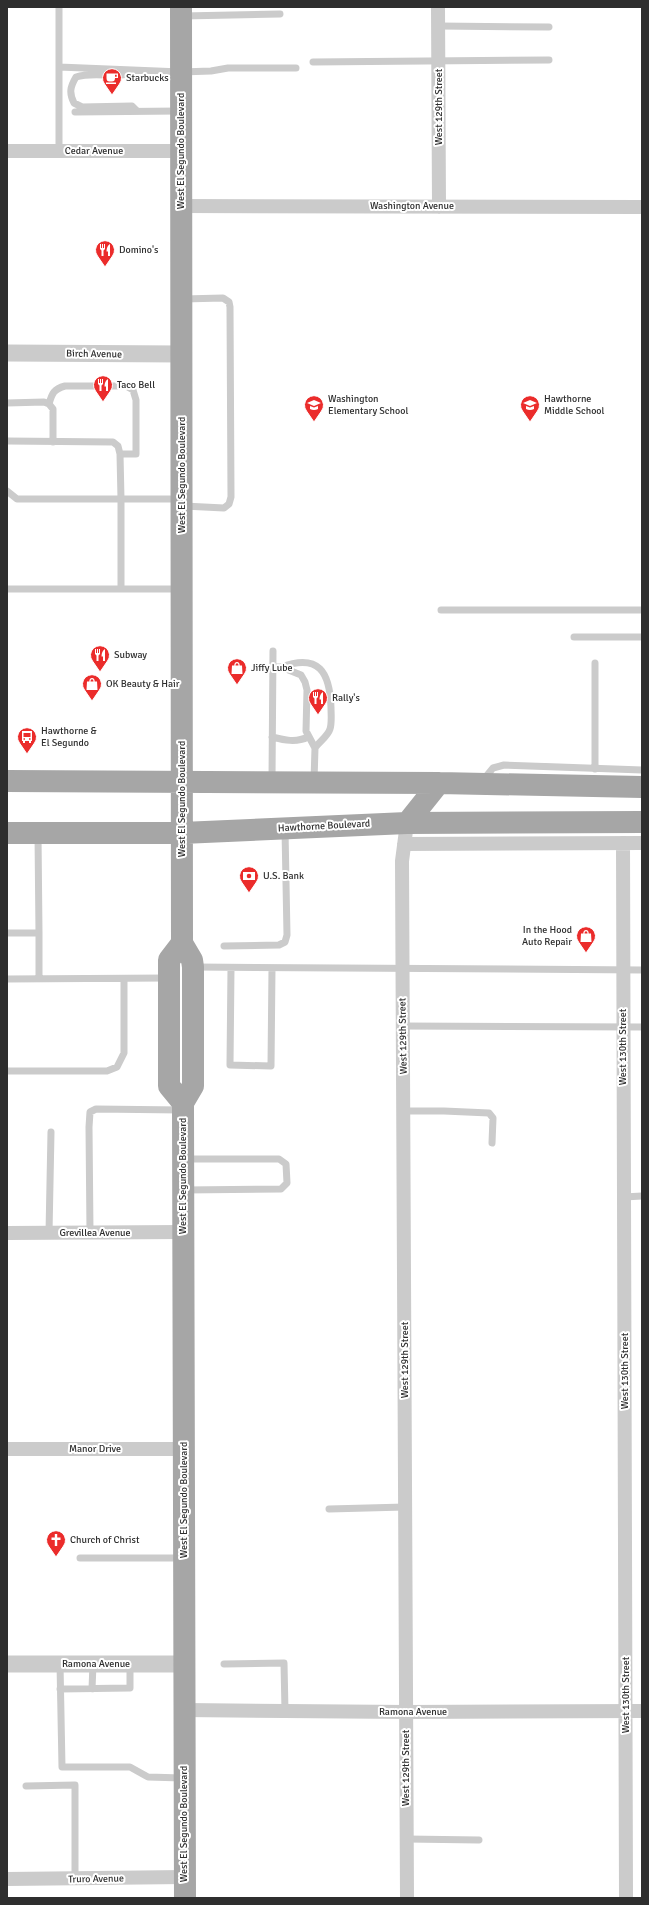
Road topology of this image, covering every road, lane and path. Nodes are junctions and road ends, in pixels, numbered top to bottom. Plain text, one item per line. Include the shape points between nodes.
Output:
1 (59, 7) edge
2 (438, 7) edge
3 (181, 12) edge
4 (280, 14) dead end
5 (438, 26) junction
6 (549, 27) dead end
7 (549, 60) dead end
8 (438, 61) junction
9 (313, 62) dead end
10 (59, 67) junction
11 (296, 68) dead end
12 (139, 70) junction
13 (181, 72) junction
14 (181, 110) junction
15 (137, 111) junction
16 (75, 112) dead end
17 (7, 151) edge
18 (59, 151) junction
19 (181, 151) junction
20 (181, 206) junction
21 (439, 207) junction
22 (642, 207) edge
23 (181, 299) junction
24 (7, 353) edge
25 (182, 354) junction
26 (7, 403) edge
27 (49, 404) junction
28 (7, 441) edge
29 (54, 442) junction
30 (120, 454) junction
31 (7, 491) edge
32 (121, 499) junction
33 (181, 502) junction
34 (7, 589) edge
35 (121, 589) junction
36 (182, 589) junction
37 (441, 610) dead end
38 (642, 610) edge
39 (574, 637) dead end
40 (642, 637) edge
41 (273, 651) dead end
42 (594, 663) dead end
43 (273, 667) junction
44 (281, 667) junction
45 (272, 737) junction
46 (308, 737) junction
47 (315, 748) junction
48 (595, 769) junction
49 (642, 770) edge
50 (7, 781) edge
51 (182, 781) junction
52 (272, 781) junction
53 (314, 782) junction
54 (439, 783) junction
55 (480, 784) junction
56 (642, 787) edge
57 (642, 822) edge
58 (407, 823) junction
59 (285, 828) junction
60 (7, 833) edge
61 (38, 833) junction
62 (182, 833) junction
63 (623, 843) junction
64 (642, 843) edge
65 (404, 844) junction
66 (7, 933) edge
67 (39, 933) junction
68 (182, 943) junction
69 (224, 946) dead end
70 (193, 967) junction
71 (231, 968) junction
72 (272, 968) junction
73 (403, 968) junction
74 (623, 970) junction
75 (642, 970) edge
76 (7, 978) edge
77 (39, 978) junction
78 (169, 978) junction
79 (124, 979) junction
80 (403, 1026) junction
81 (623, 1027) junction
82 (642, 1027) edge
83 (7, 1071) edge
84 (183, 1106) junction
85 (404, 1112) junction
86 (51, 1132) dead end
87 (492, 1143) dead end
88 (183, 1159) junction
89 (183, 1190) junction
90 (642, 1196) edge
91 (624, 1197) junction
92 (90, 1232) junction
93 (183, 1232) junction
94 (7, 1233) edge
95 (48, 1233) junction
96 (7, 1449) edge
97 (184, 1449) junction
98 (405, 1508) junction
99 (329, 1510) dead end
100 (80, 1558) dead end
101 (184, 1558) junction
102 (7, 1664) edge
103 (60, 1664) junction
104 (93, 1664) junction
105 (130, 1664) junction
106 (184, 1664) junction
107 (224, 1664) dead end
108 (60, 1689) junction
109 (92, 1689) junction
110 (184, 1710) junction
111 (626, 1710) junction
112 (285, 1711) junction
113 (642, 1711) edge
114 (406, 1712) junction
115 (184, 1778) junction
116 (26, 1786) dead end
117 (407, 1839) junction
118 (478, 1840) dead end
119 (7, 1879) edge
120 (75, 1879) junction
121 (185, 1888) edge
122 (407, 1898) edge
123 (626, 1898) edge

1 - 10 lane
2 - 5 street, West 129th Street
3 - 4 lane
3 - 13 main road, West El Segundo Boulevard
5 - 6 lane
5 - 8 street, West 129th Street
7 - 8 lane
8 - 9 lane
8 - 21 street, West 129th Street
10 - 12 lane
10 - 18 lane
11 - 13 lane via 228,68
12 - 13 lane
12 - 15 lane via 128,75 76,77 71,85 70,96 74,103 82,107 132,106
13 - 14 main road, West El Segundo Boulevard
14 - 15 lane
14 - 19 main road, West El Segundo Boulevard
15 - 16 lane
17 - 18 street, Cedar Avenue
18 - 19 street, Cedar Avenue
19 - 20 main road, West El Segundo Boulevard
20 - 21 street, Washington Avenue
20 - 23 main road, West El Segundo Boulevard
21 - 22 street, Washington Avenue
23 - 25 main road, West El Segundo Boulevard
23 - 33 lane via 223,298 229,302 231,497 229,504 224,508
24 - 25 street, Birch Avenue
25 - 33 main road, West El Segundo Boulevard
26 - 27 lane
27 - 29 lane via 54,409
27 - 30 lane via 52,393 57,388 65,386 126,386 133,390 136,400 136,454
28 - 29 lane
29 - 30 lane via 113,442 118,446
30 - 32 lane
31 - 32 lane via 17,499
32 - 33 lane
32 - 35 lane
33 - 36 main road, West El Segundo Boulevard
34 - 35 lane
35 - 36 lane
36 - 51 main road, West El Segundo Boulevard
37 - 38 lane
39 - 40 lane
41 - 43 lane
42 - 48 lane
43 - 44 lane
43 - 45 lane
44 - 46 lane via 301,675 305,682
44 - 47 lane via 290,663 315,664 322,669 331,696 331,728
45 - 46 lane via 287,741
45 - 52 lane
46 - 47 lane
47 - 53 lane
48 - 49 lane
48 - 55 lane via 504,765 493,768
50 - 51 main road
51 - 52 main road
51 - 62 main road, West El Segundo Boulevard
52 - 53 main road
53 - 54 main road
54 - 55 main road
54 - 58 main road
55 - 56 main road
57 - 58 main road, Hawthorne Boulevard
58 - 59 main road, Hawthorne Boulevard
58 - 65 street, West 129th Street
59 - 62 main road, Hawthorne Boulevard
59 - 69 lane via 285,942 279,945
60 - 61 main road, Hawthorne Boulevard
61 - 62 main road, Hawthorne Boulevard
61 - 67 lane
62 - 68 main road, West El Segundo Boulevard
63 - 64 street
63 - 65 street
63 - 74 street, West 130th Street
65 - 73 street, West 129th Street
66 - 67 lane
67 - 77 lane
68 - 70 main road, West El Segundo Boulevard via 192,960
68 - 78 main road, West El Segundo Boulevard via 169,960
70 - 71 lane
70 - 84 main road, West El Segundo Boulevard via 193,1086
71 - 72 lane
71 - 72 lane via 230,1065 271,1066
72 - 73 lane
73 - 74 lane
73 - 80 street, West 129th Street
74 - 75 lane
74 - 81 street, West 130th Street
76 - 77 lane
77 - 79 lane
78 - 79 lane
78 - 84 main road, West El Segundo Boulevard via 169,1086
79 - 83 lane via 124,1053 117,1068 107,1071
80 - 81 lane
80 - 85 street, West 129th Street
81 - 82 lane
81 - 91 street, West 130th Street
84 - 88 main road, West El Segundo Boulevard
84 - 92 lane via 96,1109 90,1112
85 - 87 lane via 489,1113 493,1118
85 - 98 street, West 129th Street
86 - 95 lane
88 - 89 main road, West El Segundo Boulevard
88 - 89 lane via 279,1159 286,1164 287,1183 281,1189
89 - 93 main road, West El Segundo Boulevard
90 - 91 lane
91 - 111 street, West 130th Street
92 - 93 street, Grevillea Avenue
92 - 95 street, Grevillea Avenue
93 - 97 main road, West El Segundo Boulevard
94 - 95 street, Grevillea Avenue
96 - 97 street, Manor Drive
97 - 101 main road, West El Segundo Boulevard
98 - 99 lane
98 - 114 street, West 129th Street
100 - 101 lane
101 - 106 main road, West El Segundo Boulevard
102 - 103 street, Ramona Avenue
103 - 104 street, Ramona Avenue
103 - 108 lane
104 - 105 street, Ramona Avenue
104 - 109 lane
105 - 106 street, Ramona Avenue
105 - 109 lane via 130,1688
106 - 110 main road, West El Segundo Boulevard
107 - 112 lane via 284,1663
108 - 109 lane
108 - 115 lane via 62,1767 130,1767 148,1777
110 - 112 street, Ramona Avenue
110 - 115 main road, West El Segundo Boulevard
111 - 113 street, Ramona Avenue
111 - 114 street, Ramona Avenue
111 - 123 street, West 130th Street
112 - 114 street, Ramona Avenue
114 - 117 street, West 129th Street
115 - 121 main road, West El Segundo Boulevard
116 - 120 lane via 75,1785
117 - 118 lane
117 - 122 street, West 129th Street
119 - 120 street, Truro Avenue
120 - 121 street, Truro Avenue

